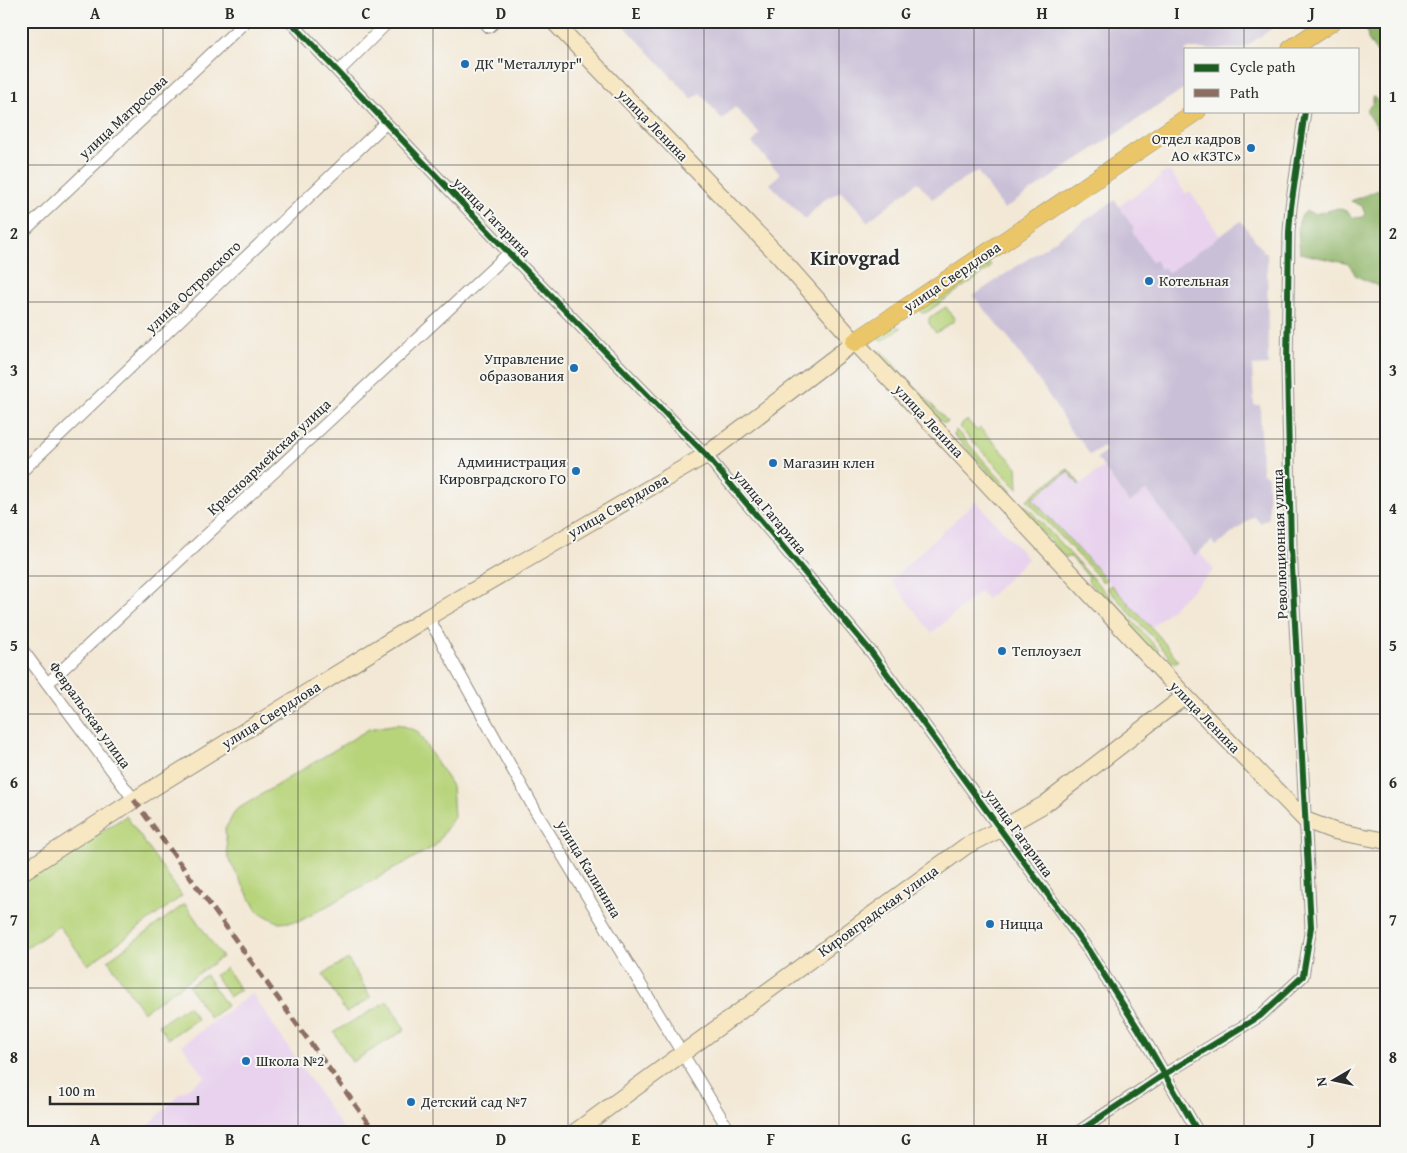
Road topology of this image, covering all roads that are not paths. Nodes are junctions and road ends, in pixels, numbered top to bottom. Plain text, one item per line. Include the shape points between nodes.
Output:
1 (246, 21) edge
2 (290, 21) edge
3 (389, 21) edge
4 (484, 21) edge
5 (496, 21) edge
6 (553, 21) edge
7 (1333, 21) edge
8 (1310, 42) edge
9 (1294, 48) edge
10 (338, 72) junction
11 (1196, 112) edge
12 (1304, 112) edge
13 (386, 123) junction
14 (21, 234) edge
15 (509, 254) junction
16 (855, 342) junction
17 (706, 455) junction
18 (21, 472) edge
19 (428, 618) junction
20 (21, 648) edge
21 (48, 683) junction
22 (1185, 696) junction
23 (134, 800) junction
24 (1305, 820) junction
25 (1001, 829) junction
26 (1386, 841) edge
27 (21, 872) edge
28 (683, 1054) junction
29 (1165, 1074) junction
30 (576, 1132) edge
31 (730, 1132) edge
32 (1078, 1132) edge
33 (1198, 1132) edge

1 - 14 street, улица Матросова
2 - 10 street, улица Гагарина
3 - 10 street
4 - 5 street via 489,27
6 - 16 main road, улица Ленина via 778,255
7 - 8 main road
8 - 9 main road
10 - 13 street, улица Гагарина
11 - 16 main road, улица Свердлова
12 - 24 street, Революционная улица via 1288,256 1287,420
13 - 15 street, улица Гагарина
13 - 18 street, улица Островского
15 - 17 street, улица Гагарина
15 - 21 street, Красноармейская улица
16 - 17 main road, улица Свердлова
16 - 22 main road, улица Ленина
17 - 19 main road, улица Свердлова
17 - 25 street, улица Гагарина via 872,653
19 - 23 main road, улица Свердлова
19 - 28 street, улица Калинина via 535,810
20 - 21 street, Февральская улица
21 - 23 street, Февральская улица
22 - 24 main road, улица Ленина
22 - 25 main road, Кировградская улица via 1045,804
23 - 27 main road, улица Свердлова
24 - 26 main road via 1334,831
24 - 29 street, Революционная улица via 1311,927 1303,976 1260,1016
25 - 28 main road, Кировградская улица via 966,846
25 - 29 street, улица Гагарина via 1089,952
28 - 30 main road, Кировградская улица
28 - 31 street, улица Калинина
29 - 32 street
29 - 33 street, улица Гагарина

